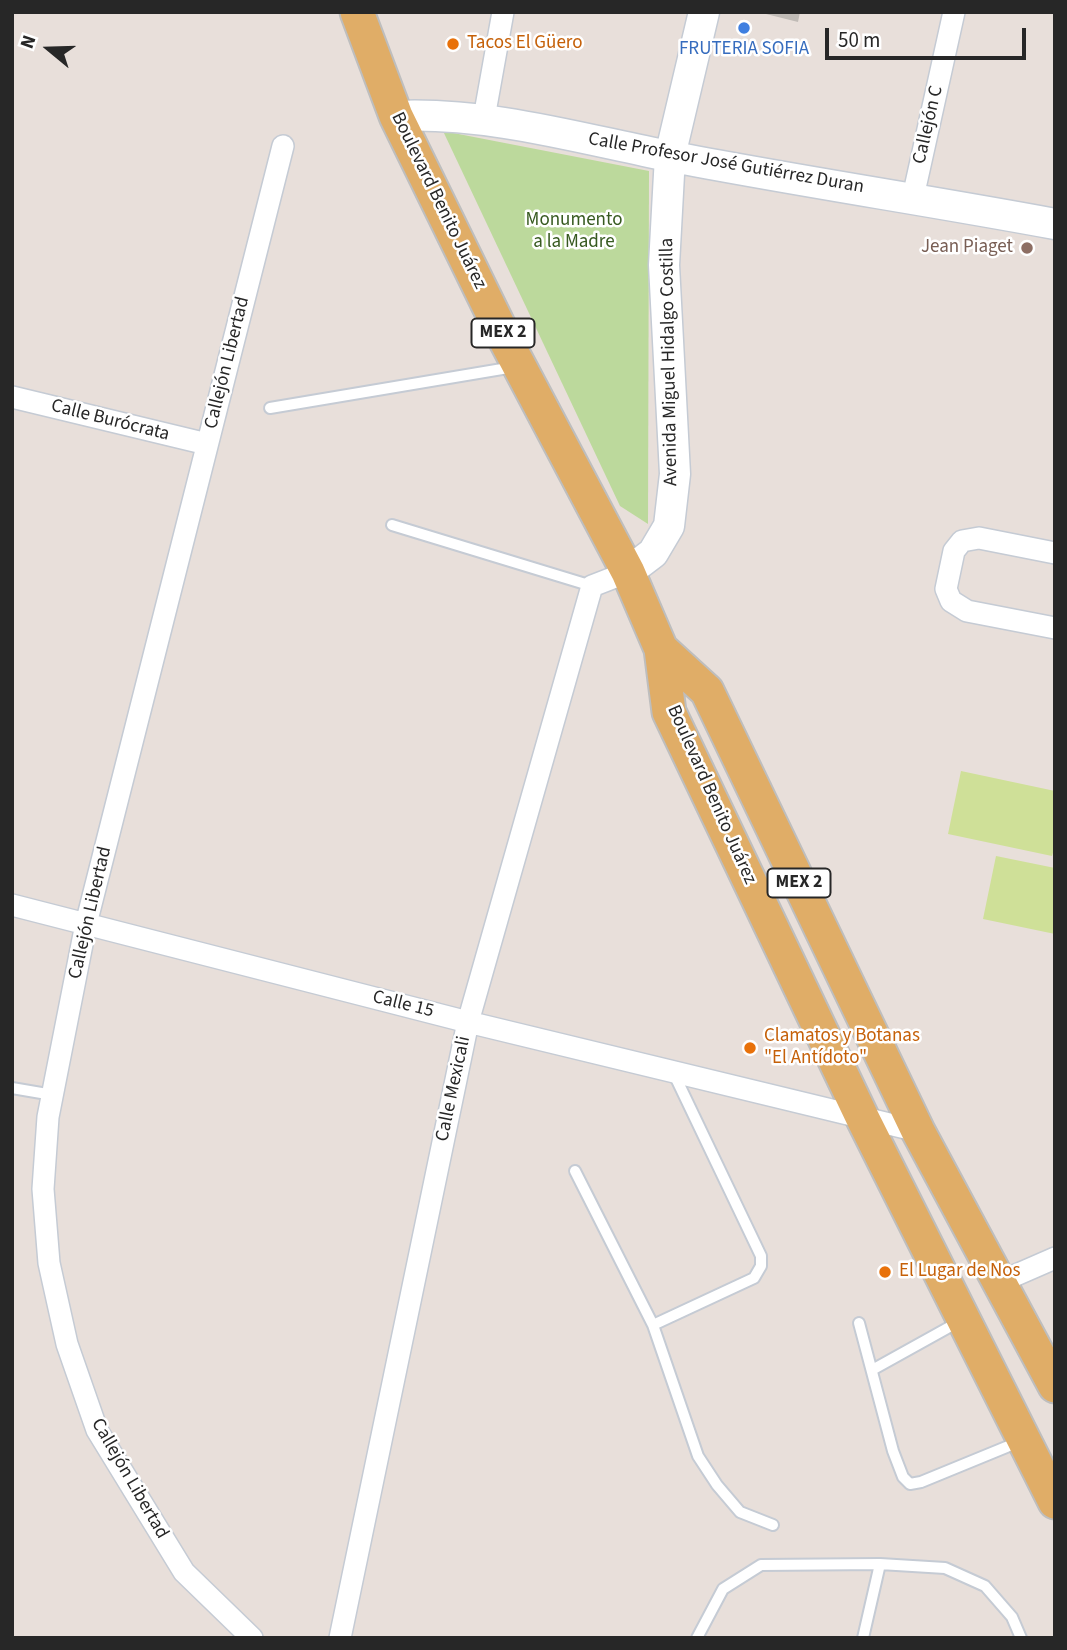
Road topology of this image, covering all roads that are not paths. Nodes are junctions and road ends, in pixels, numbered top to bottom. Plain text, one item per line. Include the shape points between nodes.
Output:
1 (357, 12) edge
2 (503, 12) edge
3 (704, 12) edge
4 (954, 12) edge
5 (396, 116) junction
6 (484, 118) junction
7 (283, 146) dead end
8 (670, 156) junction
9 (913, 197) junction
10 (1055, 224) edge
11 (520, 366) junction
12 (12, 397) edge
13 (270, 408) dead end
14 (207, 444) junction
15 (392, 525) dead end
16 (1055, 553) edge
17 (628, 572) junction
18 (592, 586) junction
19 (1055, 628) edge
20 (661, 649) junction
21 (12, 905) edge
22 (86, 924) junction
23 (468, 1022) junction
24 (673, 1071) junction
25 (12, 1088) edge
26 (53, 1095) junction
27 (862, 1117) junction
28 (918, 1131) junction
29 (575, 1171) dead end
30 (1053, 1262) edge
31 (1000, 1282) junction
32 (963, 1319) junction
33 (859, 1323) dead end
34 (653, 1325) junction
35 (872, 1370) junction
36 (1055, 1386) edge
37 (1023, 1440) junction
38 (1055, 1502) edge
39 (773, 1525) dead end
40 (880, 1563) junction
41 (252, 1638) edge
42 (340, 1638) edge
43 (697, 1638) edge
44 (863, 1638) edge
45 (1021, 1638) edge

1 - 5 main road, Boulevard Benito Juárez / MEX 2
2 - 6 street
3 - 8 main road, Avenida Miguel Hidalgo Costilla
4 - 9 street, Callejón C
5 - 6 main road, Calle Profesor José Gutiérrez Duran
5 - 11 main road, Boulevard Benito Juárez / MEX 2
6 - 8 main road, Calle Profesor José Gutiérrez Duran
7 - 14 street, Callejón Libertad
8 - 9 main road, Calle Profesor José Gutiérrez Duran
8 - 17 main road, Avenida Miguel Hidalgo Costilla via 664,265 675,474 670,526 653,553
9 - 10 main road, Calle Profesor José Gutiérrez Duran
11 - 13 lane
11 - 17 main road, Boulevard Benito Juárez / MEX 2
12 - 14 street, Calle Burócrata
14 - 22 street, Callejón Libertad
15 - 18 lane
16 - 19 street via 979,538 962,541 954,551 946,589 951,601 967,611
17 - 18 street
17 - 20 main road, Boulevard Benito Juárez / MEX 2
18 - 23 street, Calle Mexicali
20 - 27 main road, Boulevard Benito Juárez / MEX 2 via 669,712
20 - 28 main road, Boulevard Benito Juárez / MEX 2 via 707,691
21 - 22 street, Calle 15
22 - 23 street, Calle 15
22 - 26 street, Callejón Libertad
23 - 24 street, Calle 15
23 - 42 street, Calle Mexicali
24 - 27 street, Calle 15
24 - 34 lane via 761,1256 761,1266 754,1278
25 - 26 lane
26 - 41 street, Callejón Libertad via 43,1189 49,1263 67,1344 97,1430 184,1573
27 - 28 street, Calle 15
27 - 32 main road, Boulevard Benito Juárez / MEX 2
28 - 31 main road, Boulevard Benito Juárez / MEX 2
29 - 34 lane
30 - 31 street
31 - 36 main road, Boulevard Benito Juárez / MEX 2
32 - 35 lane
32 - 37 main road, Boulevard Benito Juárez / MEX 2
33 - 35 lane
34 - 39 lane via 698,1456 740,1512
35 - 37 lane via 893,1451 910,1484
37 - 38 main road, Boulevard Benito Juárez / MEX 2
40 - 43 lane via 761,1565 723,1589
40 - 44 lane
40 - 45 lane via 945,1569 985,1586 1012,1617

